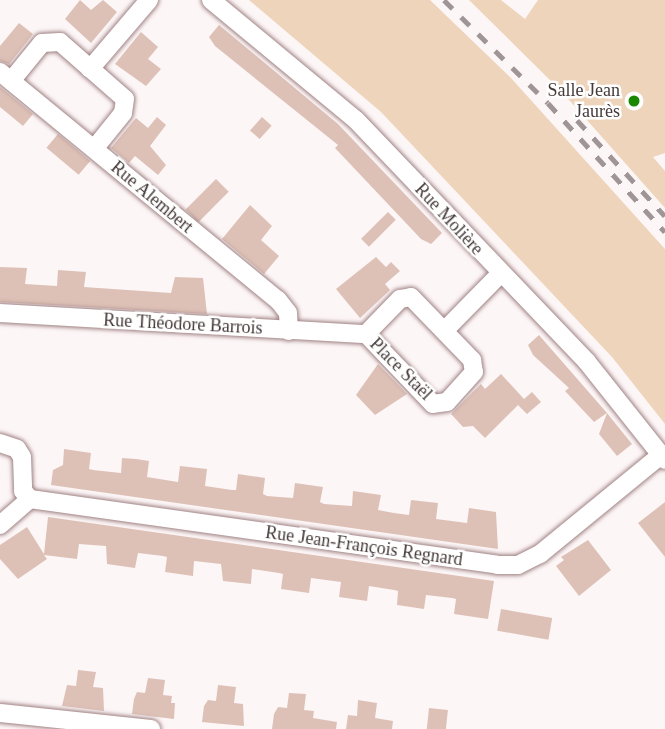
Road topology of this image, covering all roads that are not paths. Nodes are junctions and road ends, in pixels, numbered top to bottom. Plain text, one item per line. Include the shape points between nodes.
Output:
1 (149, 0) edge
2 (211, 0) edge
3 (90, 69) junction
4 (6, 76) edge
5 (94, 149) junction
6 (500, 273) junction
7 (0, 313) edge
8 (446, 329) junction
9 (289, 331) junction
10 (366, 334) junction
11 (0, 443) edge
12 (663, 458) edge
13 (30, 499) junction
14 (0, 525) edge
15 (0, 713) edge
16 (151, 729) edge

1 - 3 street
2 - 6 street, Rue Molière via 348,113
3 - 4 street via 60,42 50,41
3 - 5 street via 122,94 126,103
4 - 5 street, Rue Alembert
5 - 9 street, Rue Alembert via 278,300 288,313
6 - 8 street
6 - 12 street, Rue Molière via 587,362
7 - 9 street, Rue Théodore Barrois
8 - 10 street, Place Staël via 411,298 400,299
8 - 10 street, Place Staël via 472,360 474,372 447,402 433,404
9 - 10 street, Rue Théodore Barrois
11 - 13 street via 17,449 22,457 23,491
12 - 13 street, Rue Jean-François Regnard via 540,554 518,565
13 - 14 street
15 - 16 street

